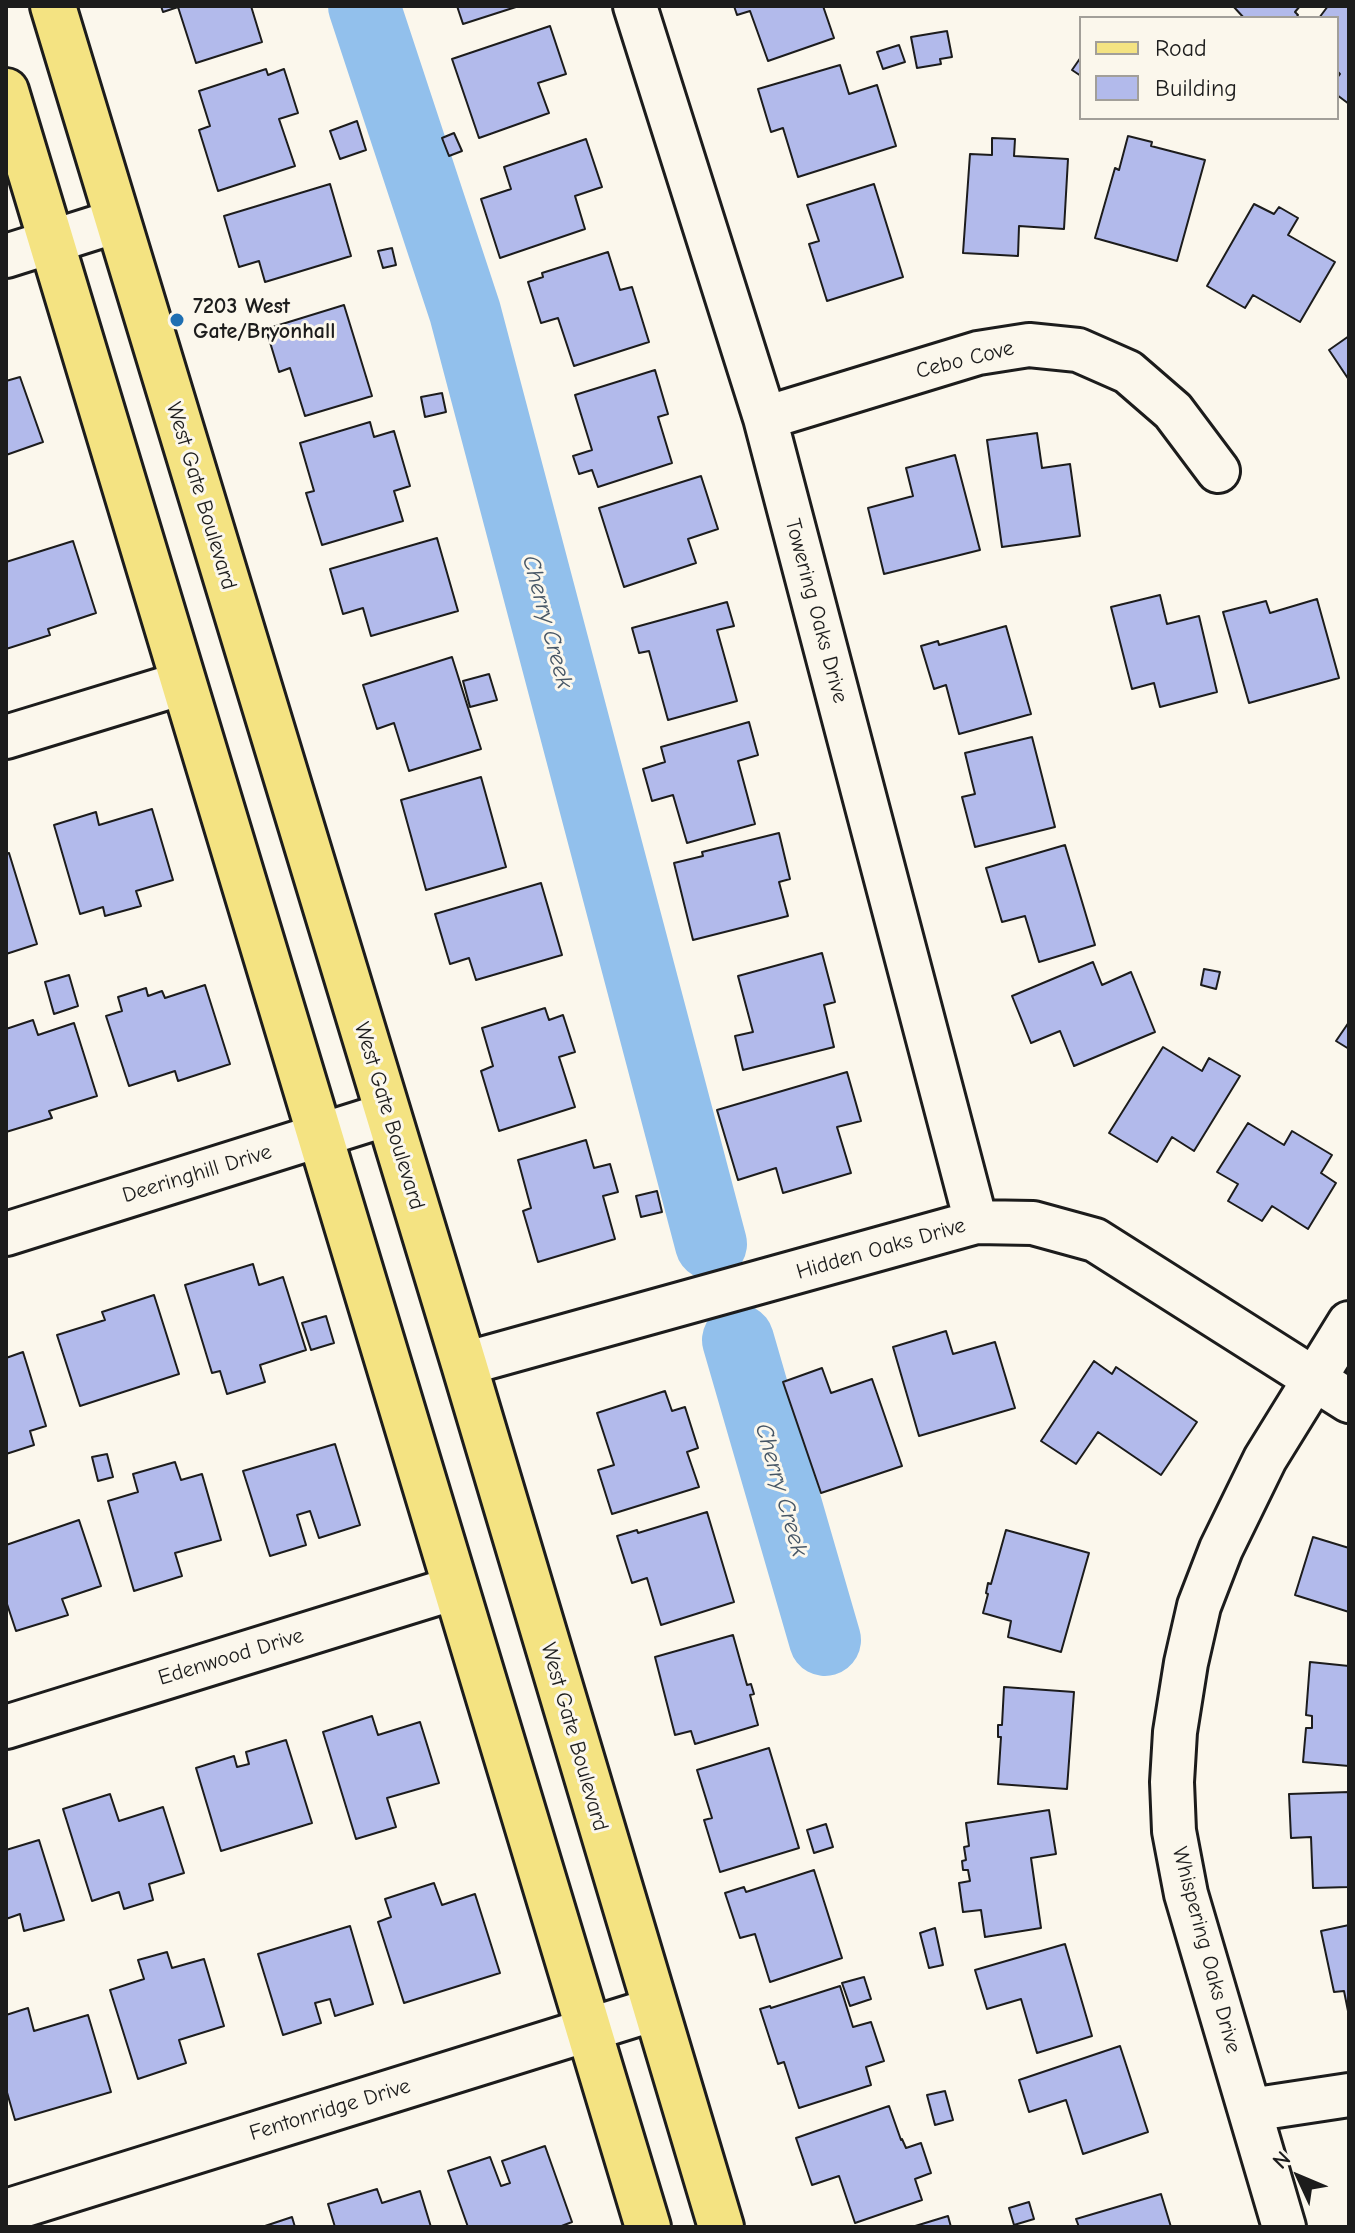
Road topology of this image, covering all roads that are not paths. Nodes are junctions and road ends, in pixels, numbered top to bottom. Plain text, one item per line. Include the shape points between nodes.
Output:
1 (53, 6) edge
2 (635, 6) edge
3 (6, 91) edge
4 (117, 221) junction
5 (52, 241) junction
6 (6, 256) edge
7 (765, 418) junction
8 (1218, 471) dead end
9 (183, 683) junction
10 (6, 737) edge
11 (388, 1114) junction
12 (319, 1135) junction
13 (976, 1222) junction
14 (6, 1234) edge
15 (1349, 1323) edge
16 (464, 1364) junction
17 (1332, 1391) edge
18 (455, 1588) junction
19 (6, 1727) edge
20 (655, 2009) junction
21 (588, 2029) junction
22 (1349, 2095) edge
23 (1250, 2110) junction
24 (6, 2211) edge
25 (648, 2227) edge
26 (721, 2227) edge
27 (1284, 2227) edge

1 - 4 main road, West Gate Boulevard
2 - 7 street, Towering Oaks Drive
3 - 5 main road
4 - 5 street
4 - 11 main road, West Gate Boulevard
5 - 6 street
5 - 9 main road
7 - 8 street, Cebo Cove via 978,353 1029,345 1078,350 1128,372 1173,411
7 - 13 street, Towering Oaks Drive
9 - 10 street
9 - 12 main road
11 - 12 street, Deeringhill Drive
11 - 16 main road, West Gate Boulevard
12 - 14 street, Deeringhill Drive
12 - 18 main road
13 - 16 street, Hidden Oaks Drive
13 - 17 street, Hidden Oaks Drive via 1033,1223 1095,1240
15 - 17 street, Whispering Oaks Drive
16 - 20 main road, West Gate Boulevard
17 - 23 street, Whispering Oaks Drive via 1265,1459 1221,1549 1199,1606 1175,1732 1174,1831 1186,1894
18 - 19 street, Edenwood Drive
18 - 21 main road
20 - 21 street, Fentonridge Drive
20 - 26 main road, West Gate Boulevard
21 - 24 street, Fentonridge Drive
21 - 25 main road
22 - 23 street
23 - 27 street, Whispering Oaks Drive

